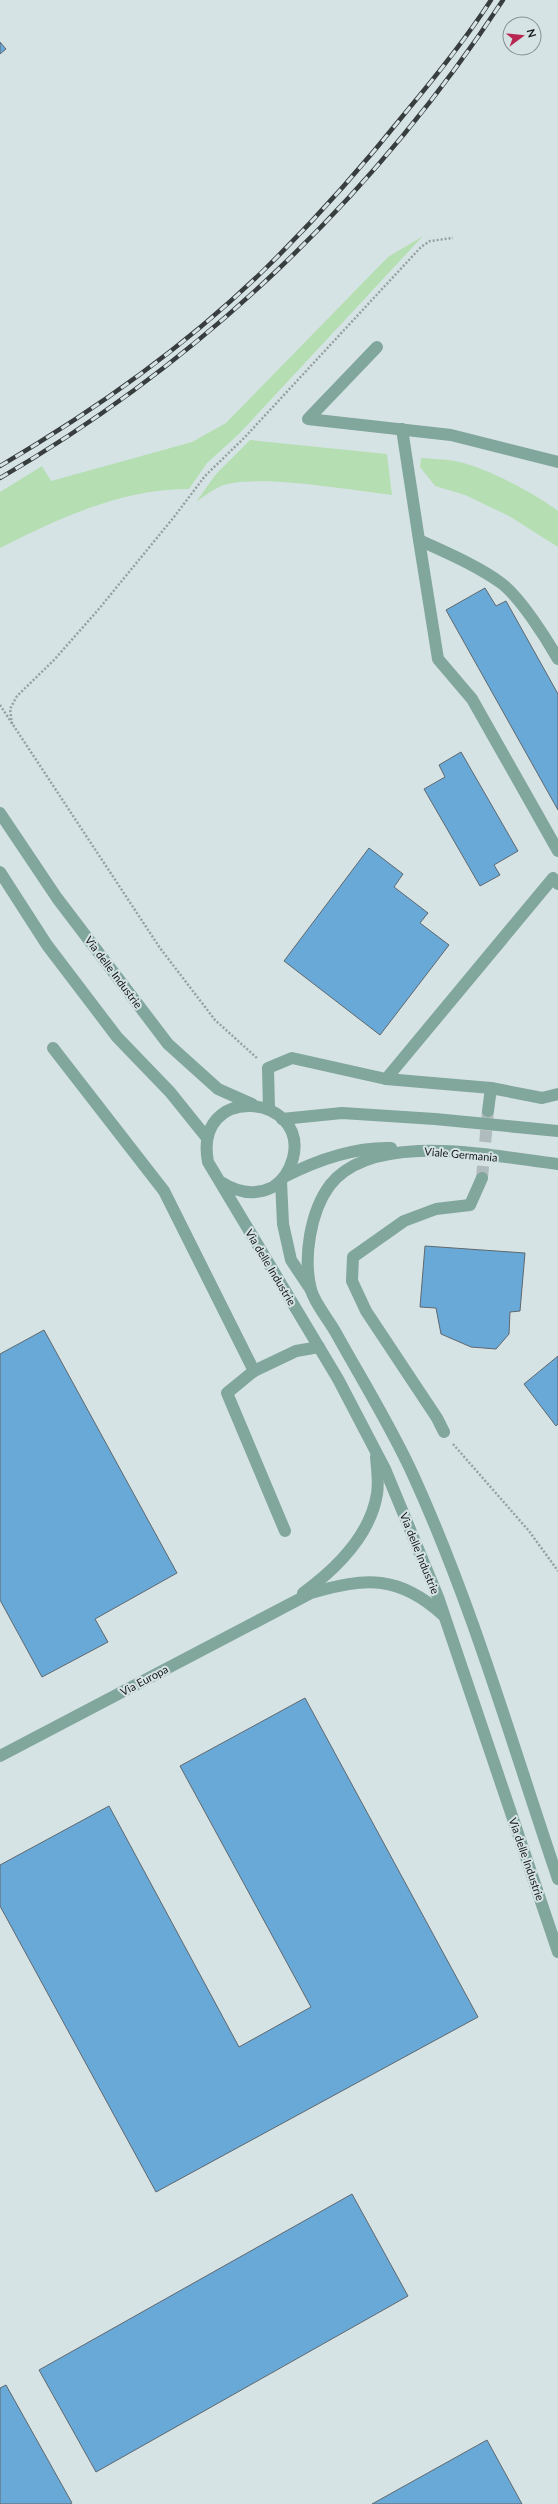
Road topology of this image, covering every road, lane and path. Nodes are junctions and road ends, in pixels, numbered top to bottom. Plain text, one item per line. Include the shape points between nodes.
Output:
1 (453, 238) dead end
2 (377, 347) dead end
3 (402, 429) junction
4 (558, 462) edge
5 (419, 540) junction
6 (558, 659) edge
7 (0, 705) edge
8 (12, 724) junction
9 (0, 813) edge
10 (558, 851) edge
11 (0, 872) edge
12 (555, 881) edge
13 (53, 1048) dead end
14 (268, 1068) junction
15 (386, 1079) junction
16 (490, 1088) junction
17 (558, 1094) edge
18 (253, 1104) junction
19 (269, 1109) junction
20 (488, 1111) tunnel mouth
21 (282, 1119) junction
22 (558, 1131) edge
23 (207, 1138) junction
24 (420, 1150) junction
25 (558, 1164) edge
26 (482, 1178) tunnel mouth
27 (282, 1179) junction
28 (221, 1182) junction
29 (312, 1291) junction
30 (331, 1324) joint
31 (319, 1347) junction
32 (254, 1371) junction
33 (444, 1432) joint
34 (376, 1452) junction
35 (285, 1531) dead end
36 (558, 1571) edge
37 (288, 1604) junction
38 (444, 1616) junction
39 (0, 1756) edge
40 (558, 1878) edge
41 (558, 1952) edge

1 - 8 path via 434,240 421,247 205,476 94,616 17,696 10,709
2 - 3 street via 308,419
3 - 4 street via 451,435
3 - 5 street
5 - 6 street via 502,584 540,629
5 - 10 street via 438,659 472,699
7 - 8 path
8 - 14 path via 187,985 237,1042
9 - 18 street, Via delle Industrie via 57,898 168,1044 218,1089
11 - 23 street via 47,945 118,1037 170,1092
12 - 15 street
13 - 32 street via 164,1191
14 - 15 street via 292,1058
14 - 19 street
15 - 16 street
16 - 17 street via 542,1098
16 - 20 street
18 - 19 street
18 - 23 street via 241,1105 219,1117
19 - 21 street
21 - 22 street via 342,1113
21 - 27 street via 290,1129 293,1142 290,1167
23 - 28 street via 208,1162
24 - 25 street, Viale Germania
24 - 27 street via 373,1147 307,1165
24 - 29 street, Viale Germania via 378,1155 348,1168 330,1186 314,1216 308,1248
26 - 33 street via 470,1205 436,1209 404,1222 353,1257 352,1281 366,1311
27 - 28 street via 260,1192 246,1193 233,1190
27 - 29 street via 283,1224 291,1260
28 - 31 street, Via delle Industrie
29 - 30 street, Viale Germania
30 - 40 street, Via delle Industrie via 412,1473 444,1543
31 - 32 street via 296,1351
31 - 34 street, Via delle Industrie
32 - 35 street via 227,1393
33 - 36 path via 529,1531
34 - 37 street, Via Europa via 377,1494 367,1525 332,1569
34 - 38 street, Via delle Industrie via 412,1530
37 - 38 street, Via Europa via 335,1586 392,1583 417,1594
37 - 39 street, Via Europa
38 - 41 street, Via delle Industrie

